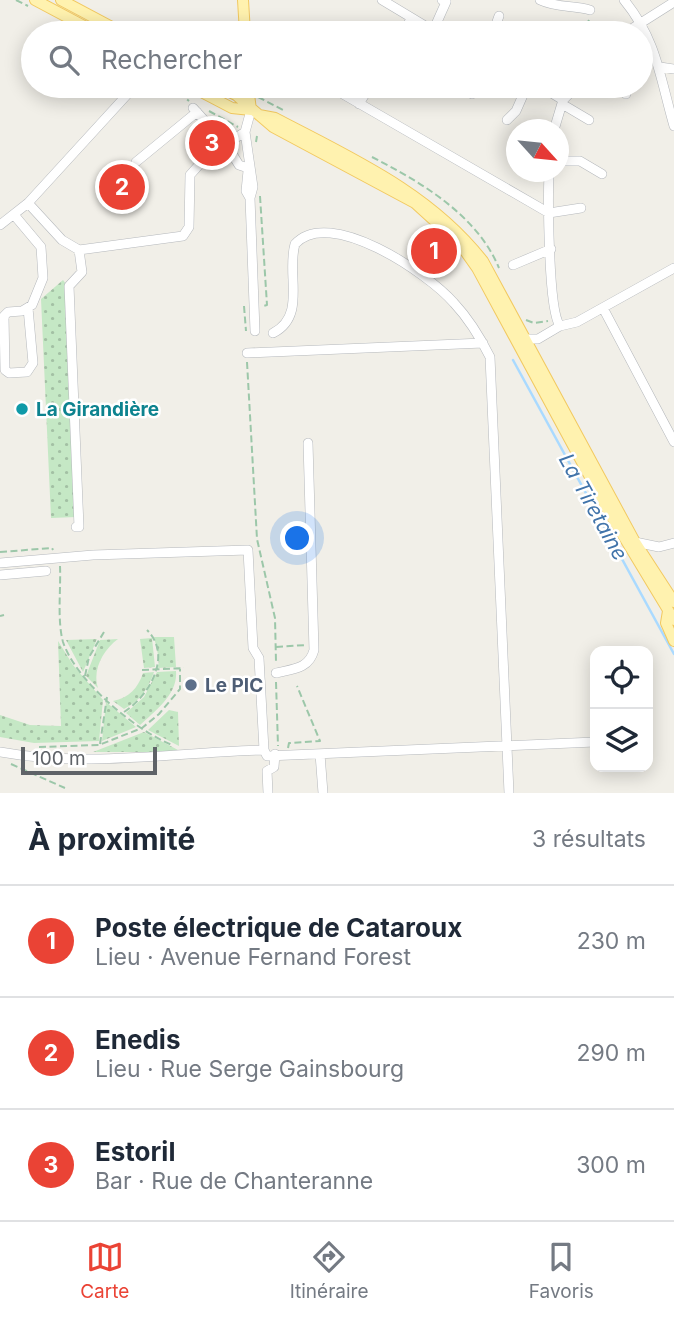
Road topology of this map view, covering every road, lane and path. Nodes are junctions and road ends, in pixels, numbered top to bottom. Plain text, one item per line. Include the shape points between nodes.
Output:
1 (36, 0) edge
2 (61, 0) edge
3 (243, 0) edge
4 (382, 0) edge
5 (442, 0) edge
6 (540, 0) edge
7 (624, 0) edge
8 (674, 2) edge
9 (590, 10) dead end
10 (499, 16) dead end
11 (412, 18) junction
12 (75, 21) edge
13 (100, 21) edge
14 (244, 21) edge
15 (410, 21) edge
16 (417, 21) edge
17 (439, 21) edge
18 (497, 21) edge
19 (641, 21) edge
20 (644, 21) edge
21 (653, 51) edge
22 (674, 69) edge
23 (660, 70) junction
24 (674, 74) edge
25 (125, 98) edge
26 (185, 98) edge
27 (213, 98) edge
28 (239, 98) edge
29 (251, 98) edge
30 (349, 98) edge
31 (363, 98) edge
32 (522, 98) edge
33 (557, 98) edge
34 (566, 98) edge
35 (563, 102) junction
36 (359, 104) junction
37 (197, 108) junction
38 (255, 113) junction
39 (508, 119) edge
40 (558, 119) edge
41 (589, 120) dead end
42 (674, 126) edge
43 (246, 132) junction
44 (263, 132) dead end
45 (226, 144) junction
46 (569, 161) edge
47 (136, 162) dead end
48 (248, 169) junction
49 (602, 174) dead end
50 (549, 182) edge
51 (28, 203) junction
52 (580, 208) dead end
53 (261, 211) dead end
54 (549, 213) junction
55 (15, 216) junction
56 (0, 225) edge
57 (551, 249) junction
58 (79, 250) junction
59 (513, 265) dead end
60 (674, 268) edge
61 (254, 306) junction
62 (28, 308) junction
63 (603, 308) junction
64 (560, 326) junction
65 (255, 331) joint
66 (273, 333) dead end
67 (525, 339) junction
68 (482, 343) junction
69 (247, 353) joint
70 (674, 442) edge
71 (308, 443) dead end
72 (76, 527) dead end
73 (635, 542) junction
74 (674, 543) edge
75 (60, 558) junction
76 (0, 563) edge
77 (46, 571) dead end
78 (0, 575) edge
79 (672, 611) edge
80 (4, 615) dead end
81 (0, 616) edge
82 (147, 630) dead end
83 (104, 632) dead end
84 (674, 641) edge
85 (314, 642) junction
86 (275, 647) junction
87 (180, 668) junction
88 (184, 668) dead end
89 (156, 669) junction
90 (142, 670) dead end
91 (276, 673) junction
92 (85, 677) junction
93 (297, 686) dead end
94 (106, 698) junction
95 (123, 713) junction
96 (142, 729) junction
97 (590, 742) edge
98 (99, 745) junction
99 (507, 746) junction
100 (30, 747) dead end
101 (174, 747) dead end
102 (264, 750) junction
103 (0, 752) edge
104 (320, 754) junction
105 (280, 755) junction
106 (9, 763) dead end
107 (65, 788) dead end
108 (268, 793) edge
109 (323, 793) edge
110 (509, 793) edge

1 - 12 main road
2 - 13 main road
3 - 14 main road
4 - 11 street
5 - 17 street via 446,2
6 - 9 street via 555,7
7 - 19 street
8 - 20 street
10 - 18 street
11 - 15 street
11 - 16 street
21 - 23 street
22 - 23 street
23 - 24 street
23 - 42 street
25 - 51 street
26 - 37 path
27 - 38 main road
28 - 38 main road
29 - 38 main road
30 - 36 street
31 - 36 street
32 - 39 street
33 - 35 street
34 - 35 street
35 - 40 street
35 - 41 street
36 - 54 street
37 - 43 path
37 - 45 street
37 - 47 street
38 - 43 street
38 - 67 main road via 275,118 403,187 447,219 483,261
38 - 79 main road via 415,203 460,244 610,514
43 - 44 path via 257,136
43 - 45 street
43 - 48 street
45 - 48 street
45 - 58 street via 197,164 190,175 189,227 183,236
46 - 49 street via 580,161
48 - 61 street via 253,187
50 - 54 street
51 - 55 street
51 - 58 street via 62,240
52 - 54 street
53 - 61 path via 267,305
54 - 57 street
55 - 56 street
55 - 62 street via 41,247 43,260 43,278
57 - 59 street
57 - 64 street via 554,310
58 - 72 street via 82,272 69,286
60 - 63 street
61 - 65 street
61 - 65 path via 244,306 244,331
62 - 62 street via 4,316 5,370 9,373 27,372 33,363
63 - 64 street
63 - 70 street
64 - 67 street via 538,339
66 - 68 street via 283,328 293,306 295,244 310,233 326,231 405,261 453,302
67 - 73 main road
68 - 69 street
68 - 99 street via 490,357
69 - 86 path via 257,539 275,618
71 - 85 street
73 - 74 street via 659,547
73 - 79 main road
75 - 76 street
75 - 92 path via 63,640
75 - 102 street via 248,550
77 - 78 street
79 - 84 main road via 666,623
80 - 81 path
82 - 89 path via 157,649
83 - 92 path via 89,657
85 - 86 path
85 - 91 street via 308,664
86 - 91 path
87 - 88 path
87 - 89 path
87 - 96 path via 180,690
89 - 90 path
89 - 95 path via 143,697
91 - 105 path
92 - 94 path
93 - 105 path via 320,741 289,743
94 - 95 path
94 - 98 path
95 - 96 path
96 - 98 path
96 - 101 path
97 - 99 street
98 - 100 path
99 - 104 street
99 - 110 street
102 - 103 street via 160,757
102 - 105 street via 267,757
104 - 105 street
104 - 109 street
105 - 108 street via 267,771
106 - 107 path

